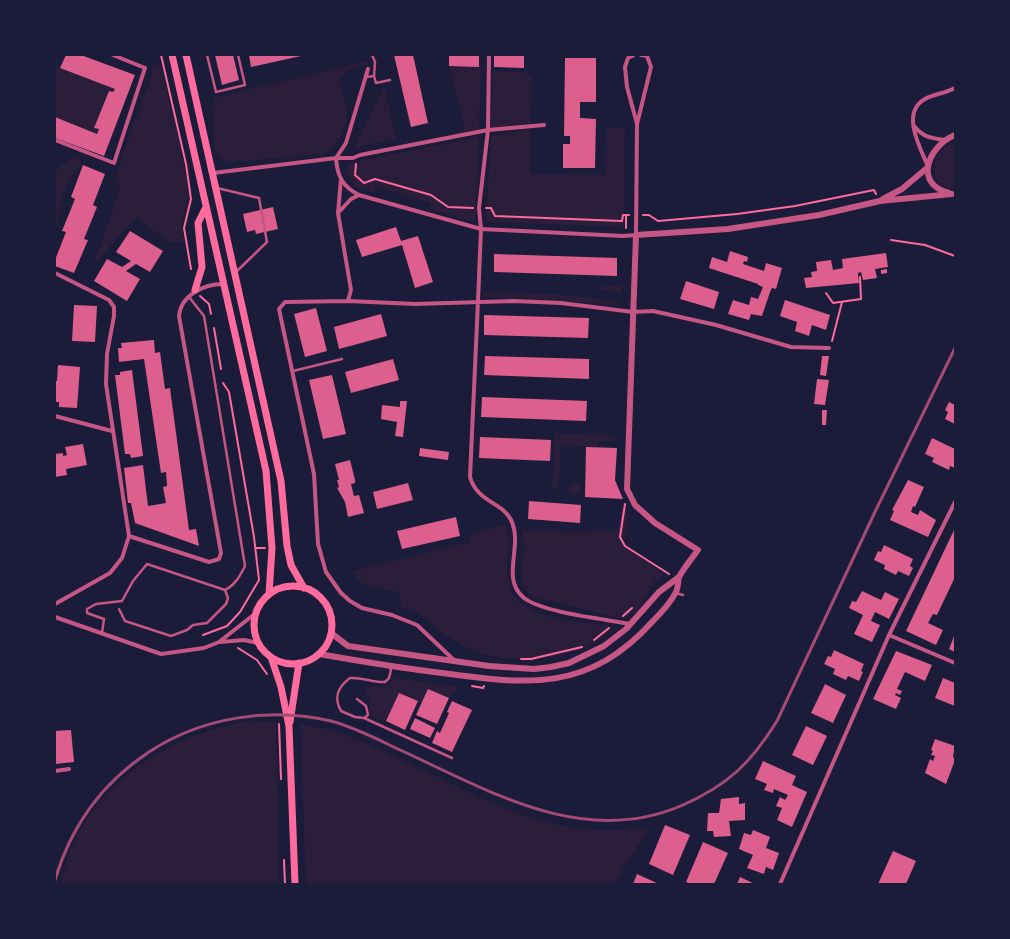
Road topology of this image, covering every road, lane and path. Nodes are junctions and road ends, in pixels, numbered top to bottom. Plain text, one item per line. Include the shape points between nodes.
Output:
1 (113, 55) edge
2 (172, 55) edge
3 (186, 55) edge
4 (207, 55) edge
5 (238, 55) edge
6 (372, 55) edge
7 (490, 55) edge
8 (634, 55) edge
9 (641, 55) edge
10 (368, 69) dead end
11 (374, 76) junction
12 (366, 77) junction
13 (390, 80) dead end
14 (955, 88) edge
15 (637, 124) junction
16 (544, 125) dead end
17 (914, 125) junction
18 (488, 130) junction
19 (955, 135) edge
20 (55, 140) edge
21 (944, 140) junction
22 (336, 158) junction
23 (927, 166) junction
24 (213, 173) junction
25 (341, 179) junction
26 (216, 188) junction
27 (953, 194) edge
28 (359, 195) junction
29 (880, 201) junction
30 (206, 208) junction
31 (338, 214) junction
32 (636, 215) junction
33 (480, 229) junction
34 (636, 235) junction
35 (626, 236) junction
36 (891, 240) dead end
37 (955, 256) edge
38 (235, 272) junction
39 (55, 273) edge
40 (860, 277) dead end
41 (223, 284) junction
42 (195, 290) junction
43 (826, 292) dead end
44 (189, 298) junction
45 (348, 301) junction
46 (478, 302) junction
47 (842, 302) junction
48 (633, 312) junction
49 (829, 348) joint
50 (342, 359) dead end
51 (293, 371) junction
52 (55, 416) edge
53 (112, 431) junction
54 (626, 500) dead end
55 (955, 502) edge
56 (128, 536) junction
57 (680, 577) junction
58 (665, 578) dead end
59 (304, 588) junction
60 (225, 590) junction
61 (676, 592) junction
62 (269, 594) junction
63 (683, 595) dead end
64 (55, 604) edge
65 (634, 606) dead end
66 (119, 609) dead end
67 (256, 613) junction
68 (55, 617) edge
69 (616, 621) junction
70 (631, 624) junction
71 (232, 632) junction
72 (331, 633) junction
73 (102, 634) junction
74 (204, 635) dead end
75 (890, 635) junction
76 (236, 640) junction
77 (219, 642) junction
78 (258, 643) junction
79 (319, 654) junction
80 (270, 657) junction
81 (515, 658) dead end
82 (455, 662) junction
83 (300, 663) junction
84 (955, 663) edge
85 (388, 666) junction
86 (269, 677) dead end
87 (486, 679) junction
88 (468, 686) dead end
89 (357, 699) dead end
90 (278, 717) dead end
91 (364, 718) junction
92 (289, 726) junction
93 (452, 758) dead end
94 (69, 769) dead end
95 (55, 771) edge
96 (281, 786) dead end
97 (284, 855) dead end
98 (285, 884) edge
99 (295, 884) edge
100 (780, 884) edge

1 - 20 street via 145,68 114,163
2 - 30 main road
3 - 24 main road
4 - 5 lane via 216,92 245,85
6 - 11 lane
7 - 18 street
8 - 15 street via 628,58 625,67
9 - 15 street via 647,56 651,67
10 - 12 street
11 - 12 lane
11 - 13 lane via 376,82
12 - 22 street via 346,143
14 - 17 street via 917,105 913,115
15 - 32 street
16 - 18 street
17 - 21 street via 928,138
17 - 23 street via 916,141
18 - 22 street via 353,158
18 - 33 street via 479,208
19 - 21 street
21 - 23 street
22 - 24 street
22 - 25 street via 336,173
23 - 27 street via 933,185 940,191
23 - 29 street via 902,189
24 - 26 main road
25 - 28 street via 350,190
25 - 31 street
26 - 38 main road
26 - 38 lane via 259,198 268,242
27 - 29 street
28 - 31 street via 351,199
28 - 33 street
29 - 32 path via 874,190 795,206 737,214 658,221 649,215
29 - 34 street via 819,215 728,229
30 - 41 main road
30 - 42 main road via 198,223 202,267
31 - 45 street via 351,290
32 - 34 street
32 - 35 path via 626,215
33 - 35 street
33 - 46 street
34 - 35 street
34 - 48 street
36 - 37 path via 924,245
38 - 59 main road via 281,481 291,565
39 - 53 street via 109,300 114,307 107,354 106,384
40 - 47 path via 862,299
41 - 42 street
41 - 62 main road via 266,471 272,548
42 - 44 street
43 - 47 path via 833,303
44 - 56 street via 180,308 179,316 219,559 209,562
44 - 60 lane via 204,316 245,566 239,578
45 - 46 street via 415,304
45 - 51 street via 285,302 279,309
46 - 48 street via 561,303
46 - 69 street via 470,477 480,494 511,520 515,537 515,587 525,599 546,608
47 - 49 path
48 - 49 street via 653,312 689,318 791,347
48 - 57 street via 627,488 635,505 655,523 698,550
50 - 51 lane
51 - 82 street via 314,474 318,544 326,572 350,601 362,608 392,615 417,625
52 - 53 street
53 - 56 street
54 - 58 path via 620,537 625,546 670,573
55 - 75 street
56 - 64 street via 122,558 110,573
57 - 61 street
57 - 70 street via 659,592
59 - 62 main road via 282,588
59 - 72 main road via 314,592 326,605 332,622
60 - 66 lane via 228,598 226,604 213,618 207,623 193,625 171,636 125,621
60 - 73 lane via 146,564 132,581 122,601 96,604 87,609 87,613 104,620
61 - 63 lane
61 - 87 street via 653,621 629,645 610,659 554,680 518,682
62 - 67 main road via 261,602
65 - 69 path
67 - 71 street
67 - 78 main road via 254,623
68 - 73 street
69 - 70 street
69 - 81 path via 589,645 531,659
70 - 82 street via 589,655 551,667 534,669
71 - 74 path via 227,626
71 - 77 street
72 - 79 main road
72 - 82 street via 348,646
73 - 77 street via 161,654 204,648
75 - 84 street
75 - 100 street
76 - 77 street
76 - 78 street
76 - 86 path via 235,647 256,660
78 - 80 main road
79 - 83 main road
79 - 85 street
80 - 83 main road via 284,662
80 - 92 main road via 281,687
83 - 92 main road
85 - 87 street
85 - 91 lane via 391,670 385,682 350,678 339,687 336,700 341,711
87 - 88 path via 483,688
89 - 91 lane via 366,706 368,715
90 - 96 path
91 - 93 lane
92 - 99 main road
94 - 95 street
97 - 98 path

